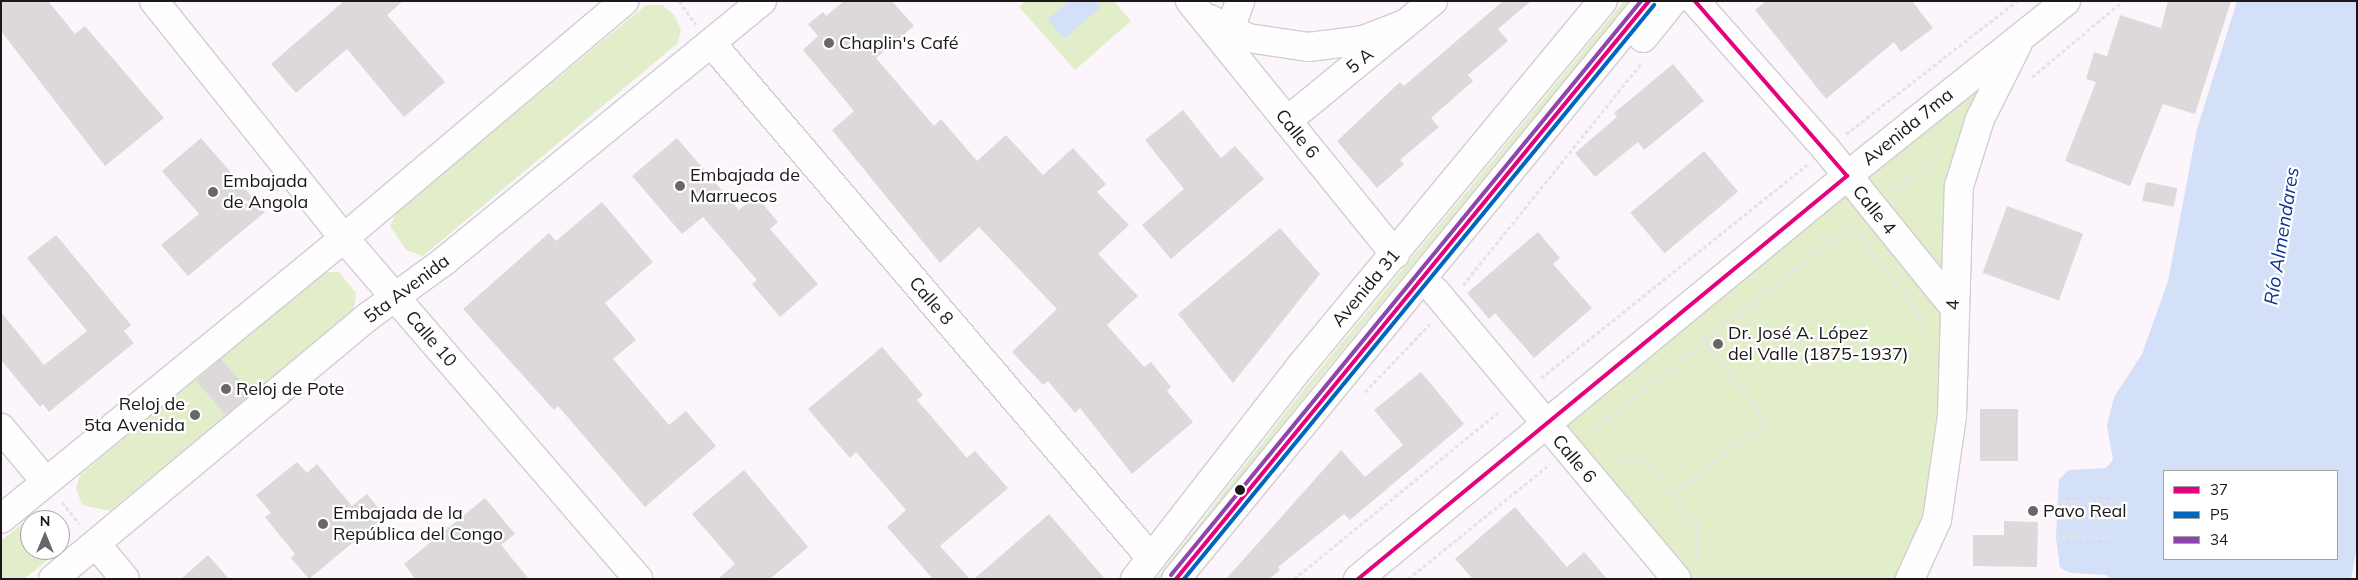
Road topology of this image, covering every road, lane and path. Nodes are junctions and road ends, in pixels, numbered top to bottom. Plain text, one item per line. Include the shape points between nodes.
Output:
1 (154, 1) edge
2 (624, 1) edge
3 (762, 1) edge
4 (1240, 1) edge
5 (1433, 1) edge
6 (1593, 1) edge
7 (1603, 1) edge
8 (1649, 1) edge
9 (1673, 1) edge
10 (1695, 1) edge
11 (2017, 1) edge
12 (2066, 1) edge
13 (2123, 1) edge
14 (1195, 8) edge
15 (1405, 24) junction
16 (1230, 29) junction
17 (2022, 37) junction
18 (712, 44) junction
19 (1561, 52) junction
20 (1646, 57) dead end
21 (2025, 82) dead end
22 (1287, 121) junction
23 (1949, 145) dead end
24 (1826, 149) junction
25 (1798, 159) dead end
26 (1805, 167) junction
27 (1837, 185) junction
28 (1862, 216) junction
29 (344, 238) junction
30 (1395, 254) junction
31 (397, 298) junction
32 (1441, 298) junction
33 (1953, 306) junction
34 (1705, 341) junction
35 (1928, 342) dead end
36 (1520, 394) junction
37 (1360, 398) dead end
38 (1545, 424) junction
39 (1, 428) edge
40 (1566, 451) junction
41 (1263, 472) junction
42 (46, 482) junction
43 (1672, 494) junction
44 (2057, 501) dead end
45 (2114, 501) dead end
46 (1, 519) edge
47 (2056, 538) dead end
48 (2114, 538) dead end
49 (96, 544) junction
50 (1143, 568) edge
51 (1688, 574) edge
52 (53, 579) edge
53 (125, 579) edge
54 (638, 579) edge
55 (1176, 579) edge
56 (1294, 579) edge
57 (1358, 579) edge
58 (1408, 579) edge
59 (1910, 579) edge

1 - 29 main road, Calle 10
2 - 29 main road
3 - 18 main road, 5ta Avenida
4 - 16 main road
5 - 15 main road, 5 A
6 - 19 main road
7 - 19 main road, Avenida 31
8 - 41 main road, Avenida 31
9 - 32 main road
10 - 24 main road, Calle 4
11 - 24 path
12 - 17 main road, Avenida 7ma
13 - 21 path
14 - 16 main road, Calle 6
14 - 22 main road, Calle 6
15 - 16 main road, Calle 6 via 1363,40 1309,47 1248,38
15 - 22 main road, 5 A
17 - 27 main road, Avenida 7ma
17 - 33 main road, 4 via 1980,119 1959,186
18 - 31 main road, 5ta Avenida
18 - 50 main road, Calle 8
19 - 30 main road, Avenida 31
20 - 32 path
22 - 30 main road, Calle 6
23 - 28 path
24 - 26 path
24 - 27 main road, Calle 4
25 - 26 path
26 - 27 path
26 - 36 path
27 - 28 main road, Calle 4
27 - 28 path
27 - 38 main road, Avenida 7ma
28 - 33 main road, Calle 4
28 - 34 path
28 - 35 path via 1918,314
29 - 31 main road, Calle 10
29 - 42 main road
30 - 50 main road, Avenida 31 via 1300,367
31 - 49 main road, 5ta Avenida via 369,316
31 - 54 main road, Calle 10
32 - 36 main road, Calle 6
32 - 37 path
32 - 41 main road
33 - 59 main road, 4 via 1952,416 1937,520
34 - 40 path
34 - 43 path via 1767,422
36 - 38 main road, Calle 6
36 - 56 path
38 - 40 main road, Calle 6
38 - 57 main road, Avenida 7ma
39 - 42 main road
40 - 43 path via 1645,461
40 - 51 main road, Calle 6
40 - 58 path
41 - 55 main road, Avenida 31
42 - 46 main road
42 - 49 path
43 - 51 path via 1697,524
44 - 45 path
47 - 48 path
49 - 52 main road, 5ta Avenida
49 - 53 main road

